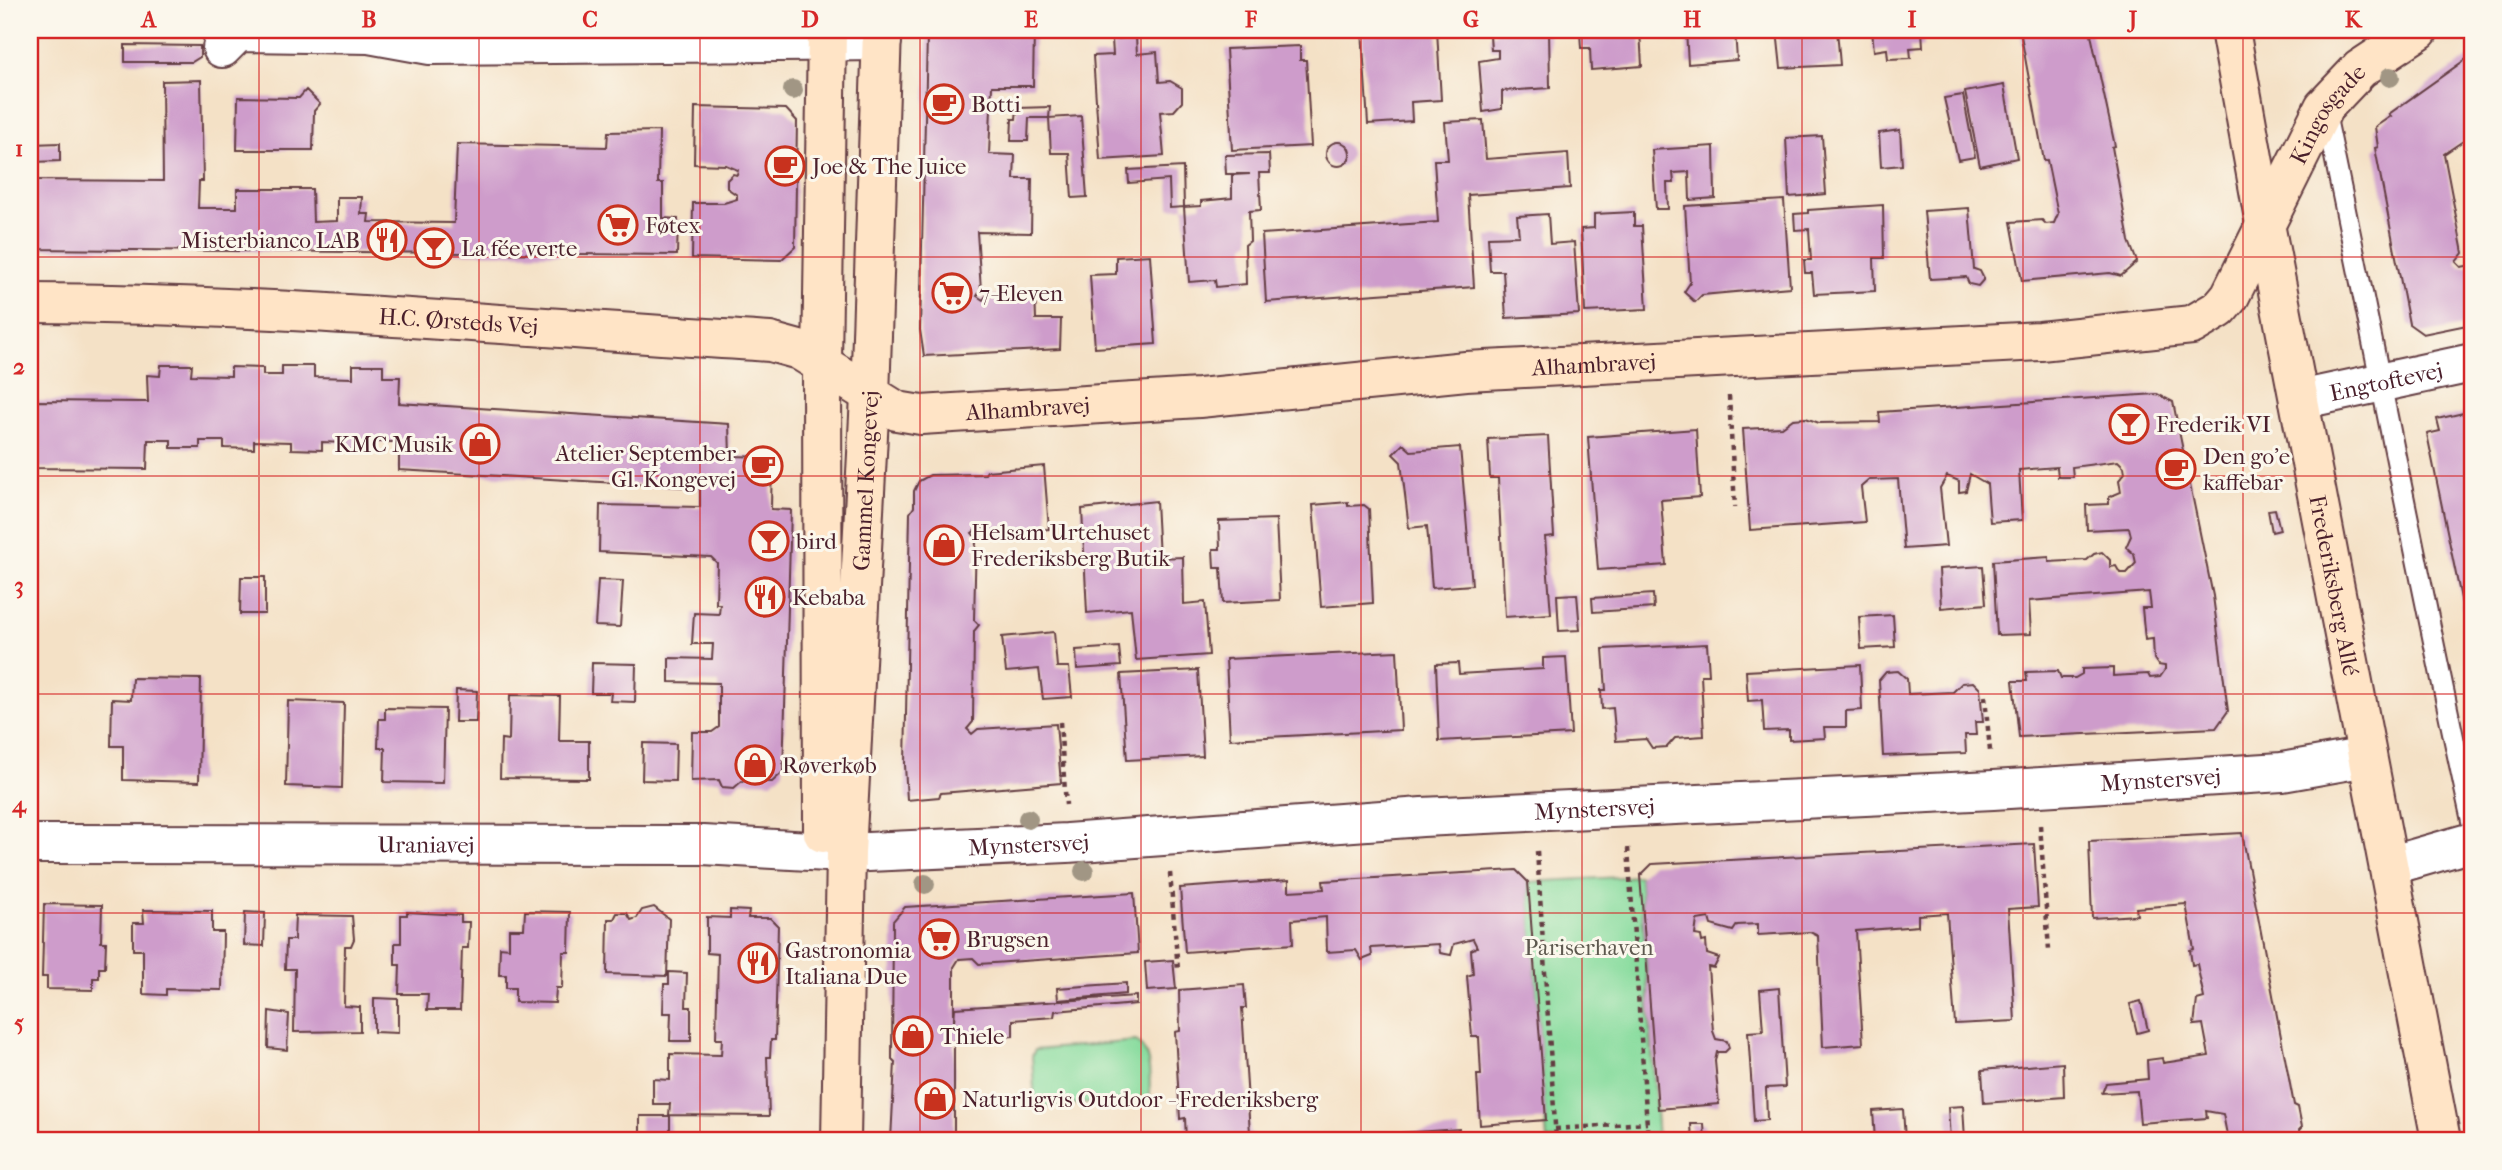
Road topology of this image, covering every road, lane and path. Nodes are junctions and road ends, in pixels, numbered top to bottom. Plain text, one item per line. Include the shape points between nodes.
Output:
1 (2231, 30) edge
2 (2419, 30) edge
3 (826, 35) edge
4 (882, 36) edge
5 (222, 48) dead end
6 (2324, 107) junction
7 (2265, 224) junction
8 (31, 303) edge
9 (1728, 357) junction
10 (822, 363) junction
11 (2472, 363) edge
12 (2382, 382) junction
13 (870, 397) junction
14 (2299, 400) junction
15 (30, 458) edge
16 (1735, 507) dead end
17 (1985, 696) dead end
18 (1060, 722) dead end
19 (2367, 757) junction
20 (2037, 787) junction
21 (1993, 790) junction
22 (1625, 807) junction
23 (1535, 812) junction
24 (2472, 823) edge
25 (1168, 836) junction
26 (2472, 842) edge
27 (1067, 843) junction
28 (30, 844) edge
29 (834, 852) junction
30 (2389, 866) junction
31 (2049, 950) dead end
32 (1178, 970) dead end
33 (1647, 1123) junction
34 (1555, 1129) junction
35 (816, 1140) edge
36 (841, 1140) edge
37 (1556, 1140) edge
38 (1648, 1140) edge
39 (2441, 1140) edge

1 - 7 street, Frederiksberg Allé
2 - 6 street, Kingosgade via 2360,69
3 - 4 street
3 - 5 street via 430,45 369,34 238,32
3 - 10 street, Gammel Kongevej
4 - 13 street, Gammel Kongevej
6 - 7 street, Kingosgade
6 - 12 lane
7 - 9 street, Alhambravej via 2230,296 2220,309 2192,325 2040,341
7 - 14 street, Frederiksberg Allé
8 - 10 street, H.C. Ørsteds Vej via 138,303 566,326 770,342
8 - 15 path
9 - 13 street, Alhambravej via 1466,371 986,414 920,415 897,411
9 - 16 path
10 - 13 street, H.C. Ørsteds Vej
10 - 29 street, Gammel Kongevej
11 - 12 street, Engtoftevej
12 - 14 street, Engtoftevej
12 - 24 lane
13 - 29 street, Gammel Kongevej
14 - 19 street, Frederiksberg Allé
17 - 21 path
18 - 27 path
19 - 20 street, Mynstersvej via 2282,772
19 - 30 street, Frederiksberg Allé
20 - 21 street, Mynstersvej
20 - 31 path
21 - 22 street, Mynstersvej
22 - 23 street, Mynstersvej
22 - 33 path
23 - 25 street, Mynstersvej
23 - 34 path
25 - 27 street, Mynstersvej
25 - 32 path
26 - 30 street
27 - 29 street, Mynstersvej
28 - 29 street, Uraniavej via 680,845
29 - 35 street, Gammel Kongevej
29 - 36 street, Gammel Kongevej
30 - 39 street, Frederiksberg Allé
33 - 34 path
33 - 38 path
34 - 37 path

